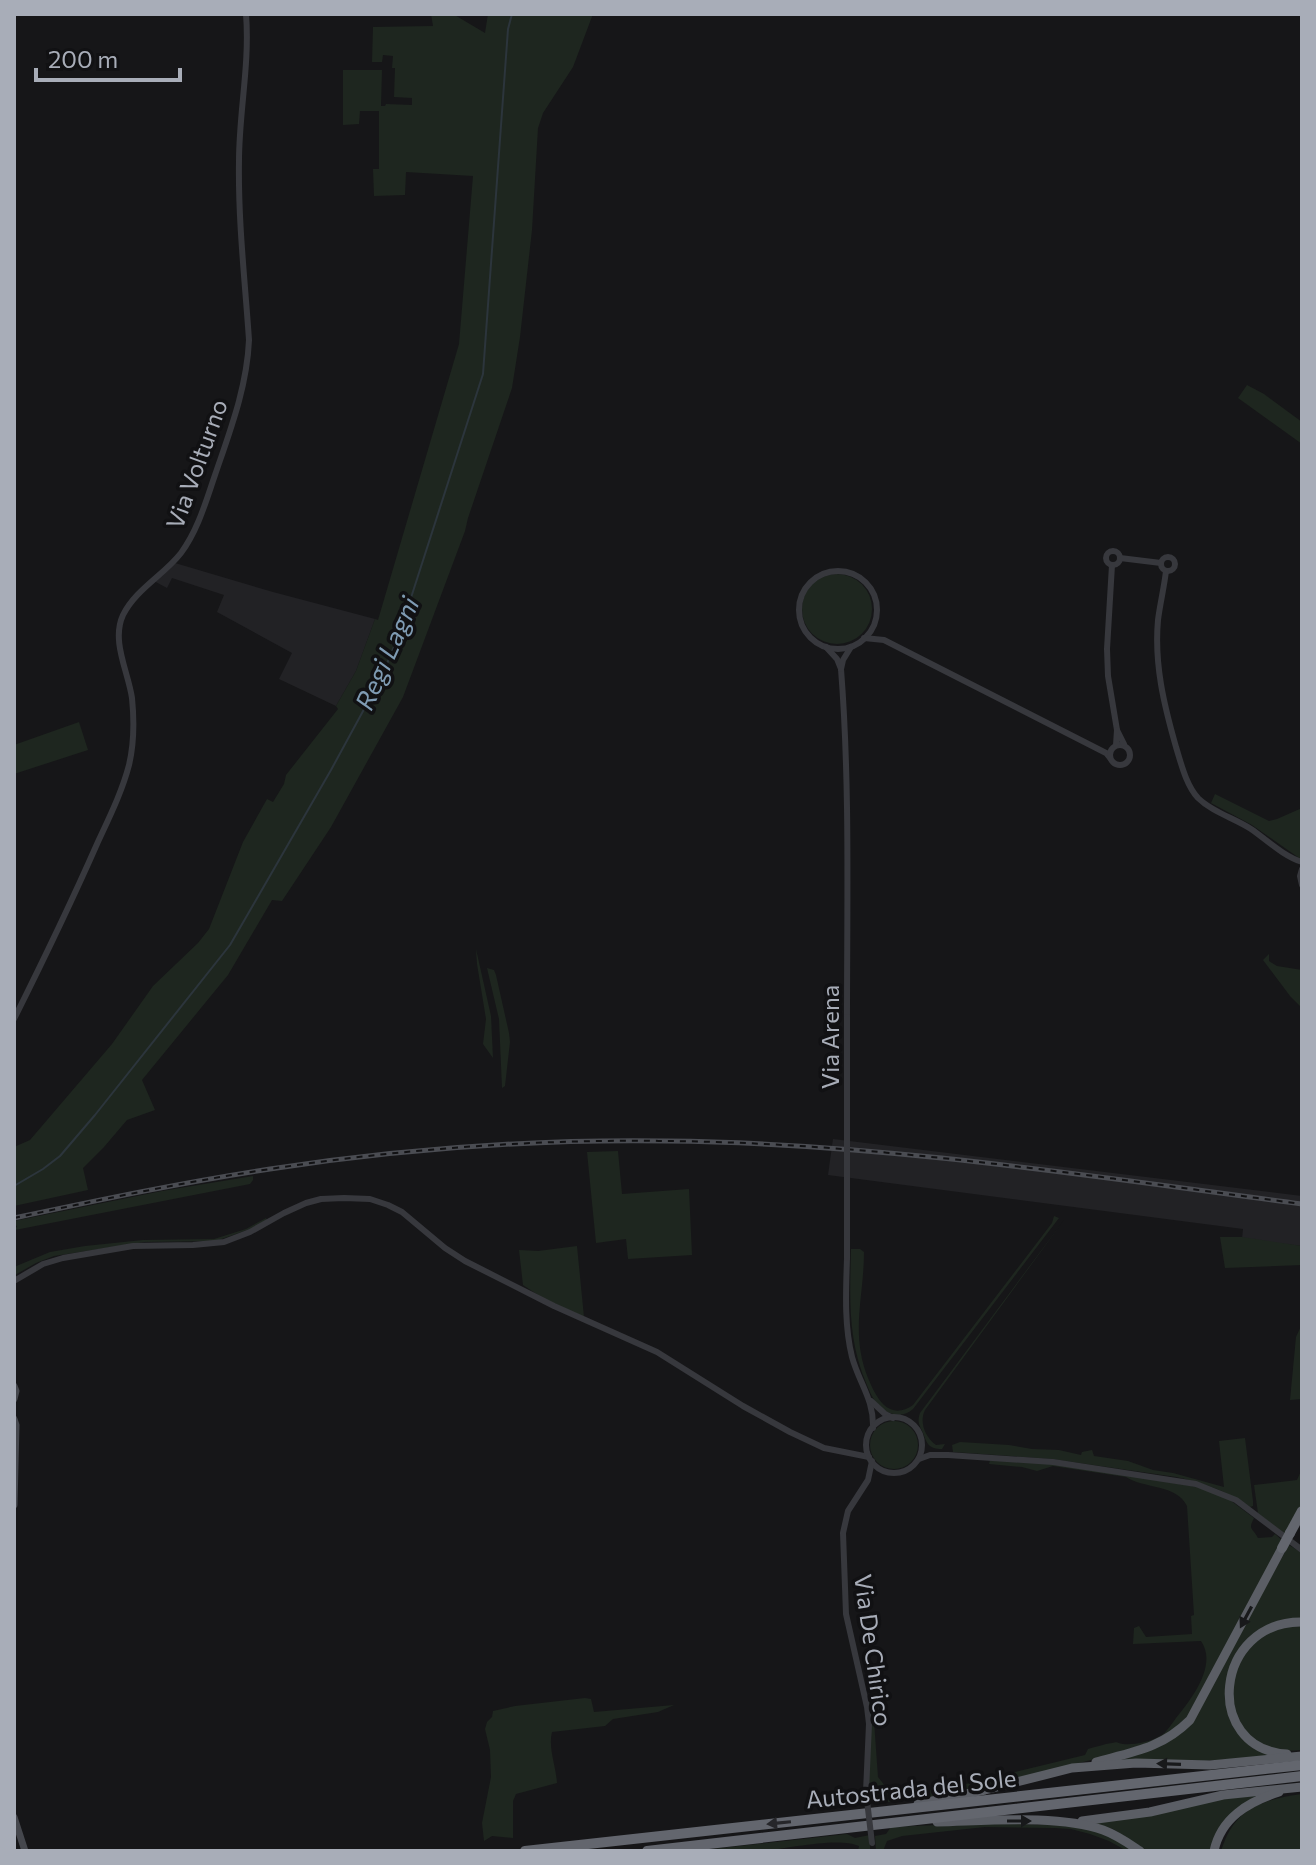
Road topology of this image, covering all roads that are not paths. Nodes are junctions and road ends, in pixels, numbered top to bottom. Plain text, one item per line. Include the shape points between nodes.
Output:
1 (246, 14) edge
2 (1120, 558) junction
3 (1161, 563) junction
4 (1112, 565) junction
5 (1166, 571) junction
6 (874, 623) junction
7 (864, 638) junction
8 (884, 640) junction
9 (851, 646) junction
10 (826, 647) junction
11 (841, 669) junction
12 (1117, 730) junction
13 (1089, 744) junction
14 (1115, 746) junction
15 (1126, 747) junction
16 (1110, 758) junction
17 (1293, 859) junction
18 (1302, 862) edge
19 (1301, 870) edge
20 (1302, 885) edge
21 (14, 1019) edge
22 (14, 1281) edge
23 (14, 1386) edge
24 (14, 1399) edge
25 (871, 1401) junction
26 (893, 1418) junction
27 (14, 1419) edge
28 (873, 1428) junction
29 (922, 1440) junction
30 (867, 1444) junction
31 (849, 1454) junction
32 (948, 1455) junction
33 (870, 1459) junction
34 (919, 1459) junction
35 (883, 1471) junction
36 (868, 1480) junction
37 (14, 1505) edge
38 (1302, 1511) edge
39 (1282, 1548) joint
40 (1302, 1550) edge
41 (1302, 1622) edge
42 (1302, 1755) edge
43 (1302, 1765) edge
44 (1072, 1768) junction
45 (1301, 1783) edge
46 (875, 1812) junction
47 (14, 1817) edge
48 (885, 1822) junction
49 (1067, 1822) junction
50 (872, 1847) edge
51 (25, 1851) edge
52 (525, 1851) edge
53 (647, 1851) edge
54 (1140, 1851) edge
55 (1214, 1851) edge

1 - 21 street, Via Volturno via 238,165 249,340 238,408 198,524 180,554 124,613 119,640 132,698 130,762 75,896
2 - 3 street
2 - 4 street
2 - 4 street via 1108,553
3 - 5 street
3 - 5 street via 1166,557 1175,561 1173,570
4 - 12 street via 1107,649
5 - 17 street via 1157,641 1162,696 1191,788 1208,805
6 - 7 street
6 - 8 street
6 - 10 street via 875,601 865,582 846,572 822,574 803,591 799,612 805,631
7 - 8 street
7 - 9 street
8 - 13 street
9 - 10 street
9 - 11 street, Via Arena
10 - 11 street
11 - 25 street, Via Arena, bridge via 847,773 848,1338
12 - 14 street
12 - 15 street
13 - 14 street
13 - 16 street
14 - 15 street
14 - 16 street
15 - 16 street via 1126,763 1116,765
17 - 18 street
17 - 19 street
19 - 20 street
22 - 31 street via 63,1258 133,1246 224,1242 306,1203 370,1199 402,1212 465,1261 657,1352 790,1432
23 - 24 main road
25 - 26 street, Via Arena
25 - 28 street, Via Arena
26 - 28 street
26 - 29 street via 914,1425
27 - 37 main road
28 - 30 street
29 - 32 street via 931,1451
29 - 34 street
30 - 31 street
30 - 33 street
31 - 33 street
32 - 34 street
32 - 40 street via 1053,1462 1196,1484 1236,1500
33 - 35 street
33 - 36 street, Via De Chirico
34 - 35 street via 903,1472
35 - 36 street
36 - 50 street, Via De Chirico, bridge via 854,1498 843,1533 846,1614 869,1724 866,1792
38 - 39 highway, bridge
39 -> 44 highway via 1190,1720 1154,1746
41 - 42 highway via 1275,1626 1243,1649 1231,1673 1229,1701 1251,1742 1277,1753
42 -> 44 highway via 1210,1765
43 - 46 highway, Autostrada del Sole
44 - 46 highway
45 - 48 highway, Autostrada del Sole
45 - 49 highway
45 - 55 highway via 1242,1808 1222,1829
46 -> 52 highway, Autostrada del Sole
47 - 51 main road
48 -> 49 highway
48 - 53 highway, Autostrada del Sole
49 - 54 highway via 1120,1837

